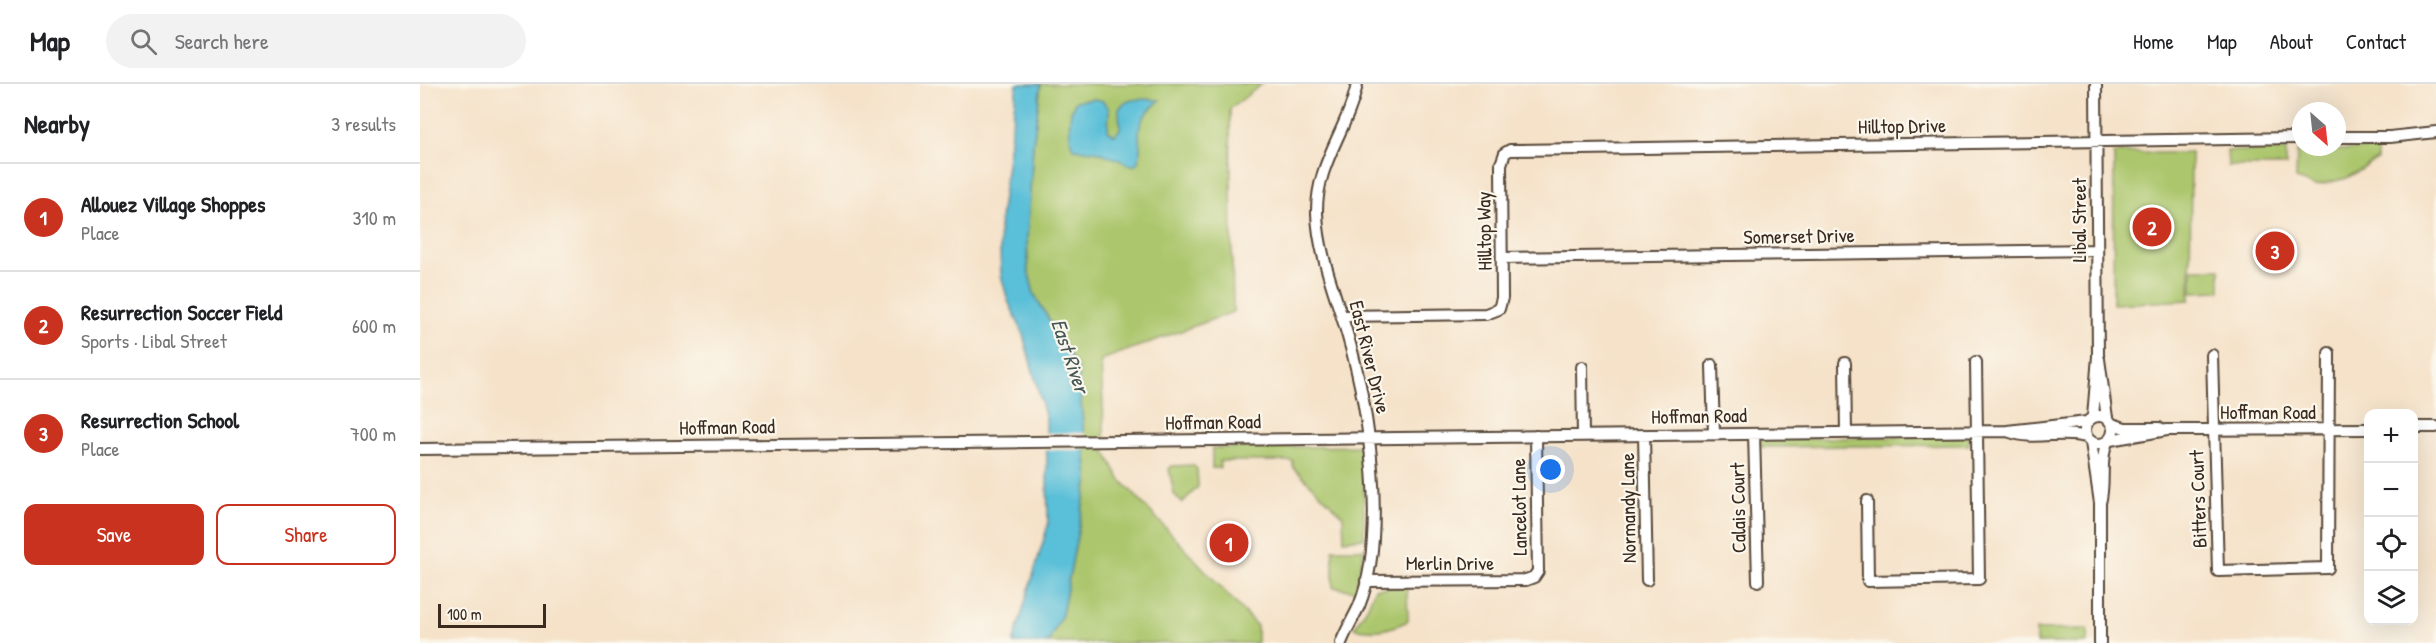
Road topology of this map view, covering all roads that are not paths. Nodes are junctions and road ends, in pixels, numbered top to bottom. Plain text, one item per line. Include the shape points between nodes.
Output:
1 (1357, 84) edge
2 (2096, 84) edge
3 (2436, 132) edge
4 (2346, 137) edge
5 (2292, 138) edge
6 (2097, 141) junction
7 (1505, 153) joint
8 (2097, 249) junction
9 (1502, 258) junction
10 (1342, 316) junction
11 (2329, 353) dead end
12 (2212, 355) dead end
13 (2098, 356) junction
14 (1976, 362) dead end
15 (1845, 363) dead end
16 (1712, 365) dead end
17 (1582, 367) dead end
18 (2090, 420) junction
19 (2110, 421) junction
20 (2436, 427) edge
21 (2418, 428) edge
22 (2167, 429) junction
23 (2364, 429) edge
24 (2214, 430) junction
25 (2328, 430) junction
26 (1978, 431) junction
27 (2007, 431) junction
28 (1846, 433) junction
29 (1714, 434) junction
30 (1754, 434) junction
31 (1583, 435) junction
32 (1644, 435) junction
33 (1536, 436) junction
34 (1370, 438) junction
35 (2089, 439) junction
36 (2108, 441) junction
37 (420, 448) edge
38 (1867, 501) dead end
39 (2100, 503) junction
40 (1534, 577) joint
41 (1647, 580) dead end
42 (1366, 581) junction
43 (1758, 581) dead end
44 (1341, 643) edge
45 (2100, 643) edge

1 - 10 street, East River Drive via 1318,188 1322,242
2 - 6 street, Libal Street
3 - 4 street
5 - 6 street, Hilltop Drive
6 - 7 street, Hilltop Drive via 1528,149
6 - 8 street, Libal Street
7 - 9 street, Hilltop Way via 1501,164
8 - 9 street, Somerset Drive
8 - 13 street, Libal Street
9 - 10 street, Hilltop Way via 1502,298 1498,309 1486,314
10 - 34 street, East River Drive
11 - 25 street
12 - 24 street
13 - 18 street, Libal Street
13 - 19 street, Libal Street
14 - 26 street
15 - 28 street
16 - 29 street
17 - 31 street
18 - 19 street
18 - 27 street, Hoffman Road
18 - 35 street
19 - 22 street, Hoffman Road via 2125,428
19 - 36 street via 2114,432
20 - 21 street
22 - 24 street, Hoffman Road
22 - 36 street, Hoffman Road
23 - 25 street, Hoffman Road
24 - 25 street, Hoffman Road
24 - 25 street, Bitters Court via 2218,571 2328,568
26 - 27 street, Hoffman Road
26 - 28 street, Hoffman Road
26 - 38 street via 1979,579 1868,581
27 - 35 street, Hoffman Road via 2024,435 2066,433
28 - 30 street, Hoffman Road
29 - 30 street, Hoffman Road
29 - 32 street, Hoffman Road
30 - 43 street, Calais Court
31 - 32 street, Hoffman Road
31 - 33 street, Hoffman Road
32 - 41 street, Normandy Lane
33 - 34 street, Hoffman Road
33 - 40 street, Lancelot Lane via 1538,570
34 - 37 street, Hoffman Road
34 - 42 street, East River Drive via 1372,524
35 - 36 street via 2099,444
35 - 39 street
36 - 39 street via 2102,462 2104,489
39 - 45 street
40 - 42 street, Merlin Drive
42 - 44 street, East River Drive

